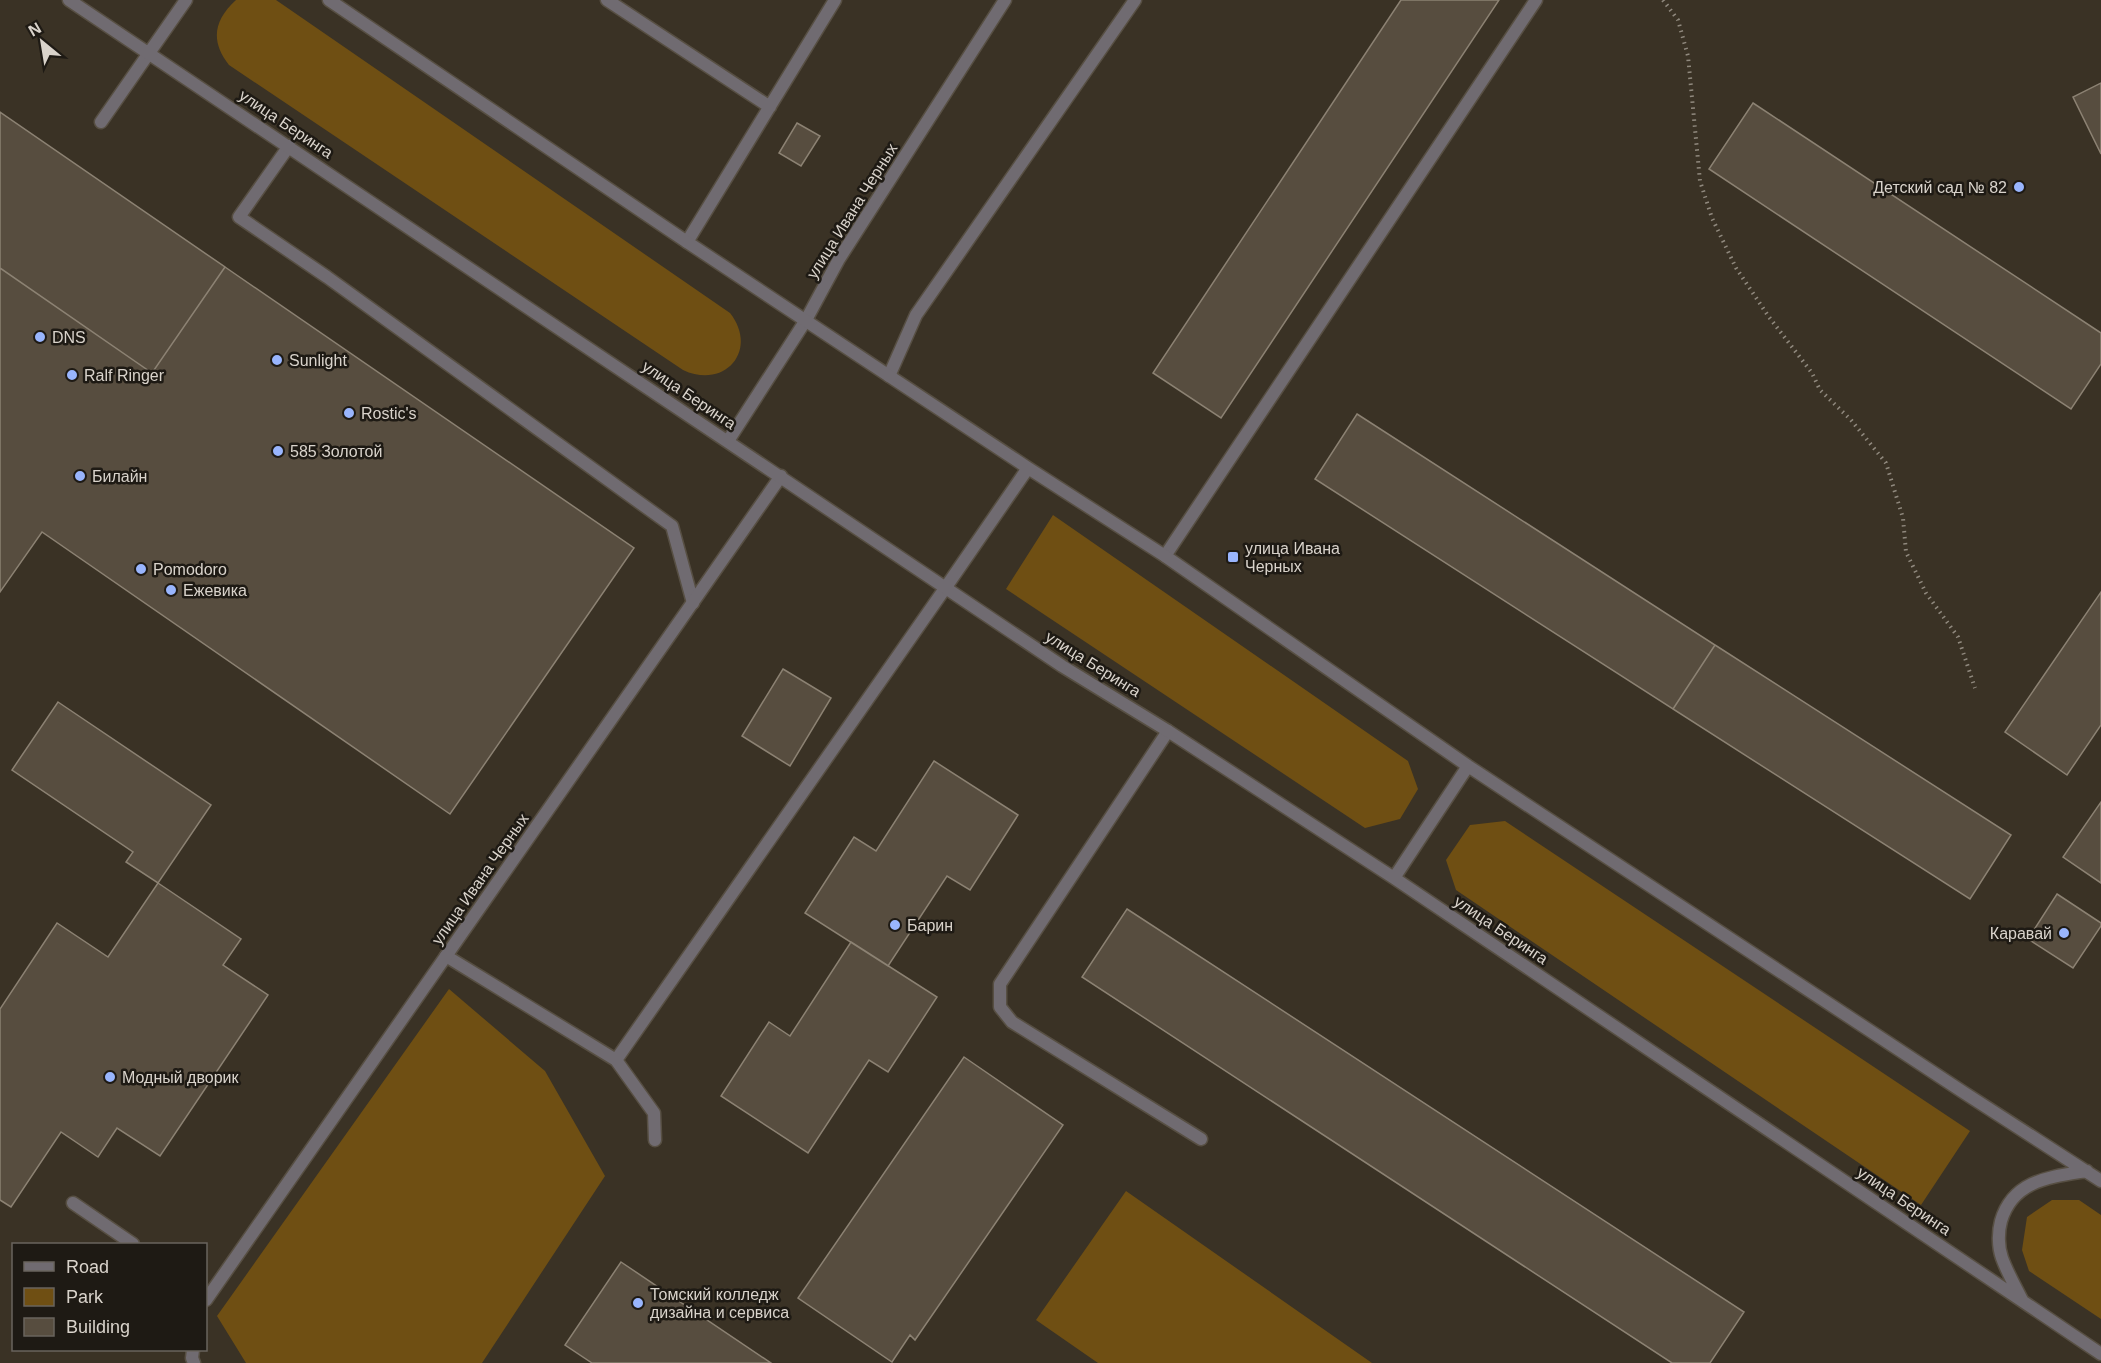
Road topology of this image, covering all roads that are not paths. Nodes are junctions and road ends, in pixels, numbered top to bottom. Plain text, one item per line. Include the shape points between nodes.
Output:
1 (69, 0) edge
2 (186, 0) edge
3 (330, 0) edge
4 (607, 0) edge
5 (835, 0) edge
6 (1005, 0) edge
7 (1135, 0) edge
8 (1536, 0) edge
9 (149, 53) junction
10 (770, 106) junction
11 (100, 122) dead end
12 (289, 146) junction
13 (687, 242) junction
14 (806, 320) junction
15 (890, 375) junction
16 (728, 441) junction
17 (1028, 468) junction
18 (781, 476) junction
19 (1165, 556) junction
20 (946, 587) junction
21 (693, 603) junction
22 (1168, 731) junction
23 (1468, 766) junction
24 (1394, 878) junction
25 (446, 956) junction
26 (616, 1060) junction
27 (1201, 1139) dead end
28 (655, 1140) dead end
29 (2086, 1171) junction
30 (2101, 1181) edge
31 (73, 1203) dead end
32 (130, 1243) edge
33 (207, 1299) edge
34 (2022, 1301) junction
35 (2101, 1354) edge

1 - 9 street, улица Беринга
2 - 9 street
3 - 13 street
4 - 10 street
5 - 10 street
6 - 14 street, улица Ивана Черных via 839,259
7 - 15 street via 916,315
8 - 19 street
9 - 11 street
9 - 12 street, улица Беринга
10 - 13 street
12 - 16 street, улица Беринга
12 - 21 street via 239,217 672,526
13 - 14 street
14 - 15 street
14 - 16 street, улица Ивана Черных
15 - 17 street
16 - 18 street, улица Беринга
17 - 19 street
17 - 20 street
18 - 20 street, улица Беринга
18 - 21 street, улица Ивана Черных
19 - 23 street
20 - 22 street, улица Беринга via 1062,666
20 - 26 street
21 - 25 street, улица Ивана Черных
22 - 24 street, улица Беринга
22 - 27 street via 1000,984 1000,1007 1012,1022
23 - 24 street
23 - 29 street
24 - 34 street, улица Беринга
25 - 26 street
25 - 33 street, улица Ивана Черных
26 - 28 street via 654,1113
29 - 30 street
29 - 34 street via 2038,1181 2018,1192 2004,1210 1998,1230 2001,1256
31 - 32 street
34 - 35 street, улица Беринга

